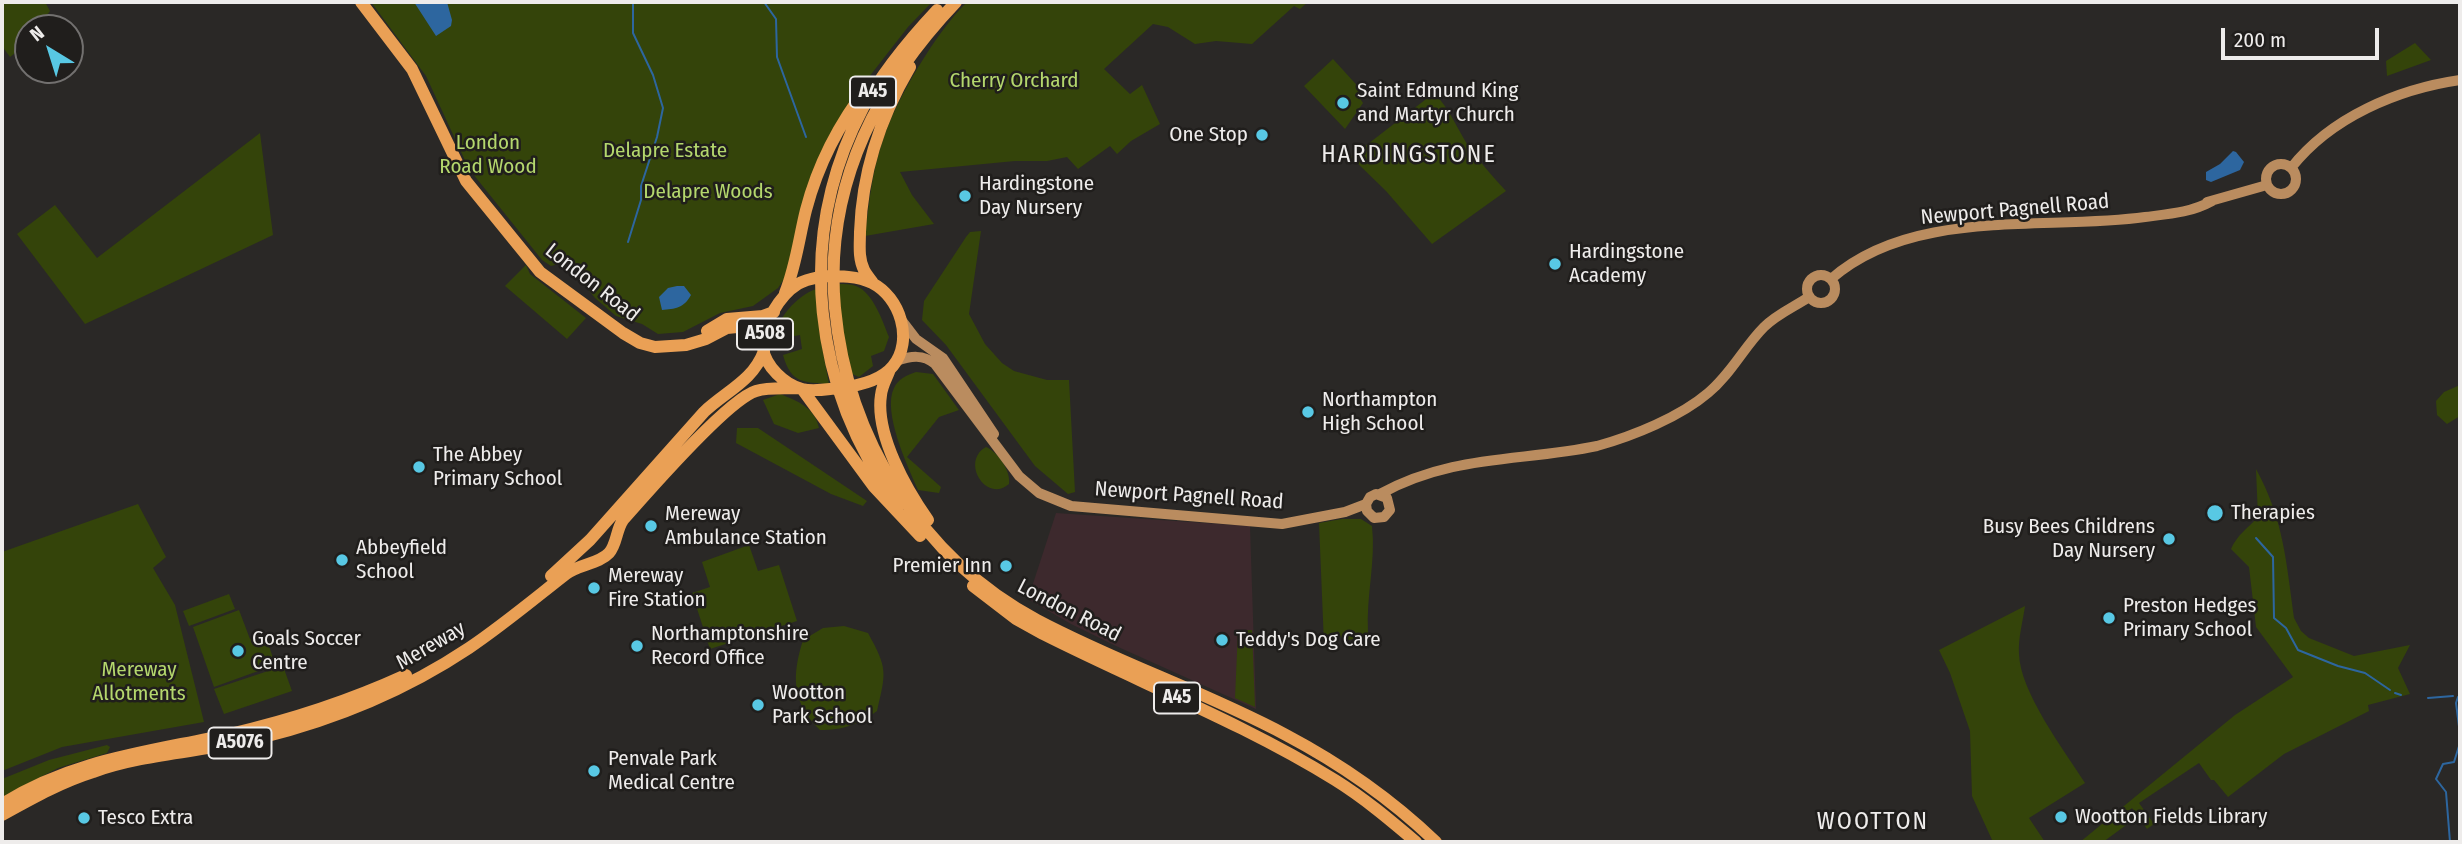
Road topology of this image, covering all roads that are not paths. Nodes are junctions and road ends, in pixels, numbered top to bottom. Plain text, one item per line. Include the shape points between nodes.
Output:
1 (361, 2) edge
2 (943, 2) edge
3 (956, 2) edge
4 (942, 17) junction
5 (2460, 80) edge
6 (2291, 168) junction
7 (2267, 184) junction
8 (836, 200) junction
9 (1831, 279) junction
10 (873, 283) junction
11 (783, 297) junction
12 (1809, 297) junction
13 (774, 312) junction
14 (903, 322) junction
15 (687, 345) junction
16 (764, 349) junction
17 (893, 365) junction
18 (801, 389) junction
19 (1016, 472) junction
20 (1411, 480) junction
21 (1380, 494) junction
22 (1390, 503) junction
23 (1367, 509) junction
24 (919, 536) junction
25 (1092, 646) junction
26 (2, 804) edge
27 (2, 816) edge
28 (1416, 842) edge
29 (1436, 842) edge

1 - 15 highway, London Road / A508 via 412,69 466,181 540,272 640,343
2 - 8 highway, A45 via 905,46 864,106 844,152
2 - 11 highway via 858,99 828,150
3 - 4 highway, A45
4 - 8 highway, A45 via 874,111
4 - 10 highway via 890,105 873,146 860,242 864,270
5 - 6 main road via 2419,88 2366,110 2324,135
6 - 7 main road via 2282,164 2272,167
6 - 7 main road via 2296,178 2289,192 2274,192
7 - 9 main road, Newport Pagnell Road via 2170,213 2114,221 1976,228 1904,239 1863,256
8 - 24 highway, London Road / A45 via 822,250 821,288 834,377 871,466
8 - 25 highway, London Road / A45 via 833,289 837,332 852,397 889,478 925,530 969,572 1027,614
9 - 12 main road via 1819,275 1811,279
9 - 12 main road via 1835,288 1830,300 1819,303
10 - 11 highway, A508 via 824,276 799,284
10 - 14 highway
11 - 13 highway, A508
12 - 20 main road via 1765,327 1709,393 1675,415 1597,446 1471,463
13 - 15 highway, A508 via 723,320
13 - 16 highway, A508 via 764,335
14 - 17 highway via 902,345
14 - 19 main road, Newport Pagnell Road via 951,368
15 - 16 highway, London Road / A508 via 737,327 753,333
16 - 18 highway, A508 via 778,375
16 - 26 highway, Mereway / A5076 via 752,374 704,412 574,555 461,645 338,704 229,734 97,762
17 - 18 highway via 856,386
17 - 19 main road, Newport Pagnell Road via 916,356 935,364
17 - 25 highway via 880,397 883,427 905,484 931,524 977,572
18 - 24 highway via 874,487
18 - 27 highway, Mereway / A5076 via 765,389 743,396 623,520 605,556 575,568 471,647 425,674 376,698 289,730 94,771
19 - 23 main road, Newport Pagnell Road via 1048,498 1081,508 1271,524
20 - 21 main road
20 - 22 main road
21 - 22 main road
21 - 23 main road via 1373,495
22 - 23 main road via 1389,513 1377,519
24 - 28 highway, London Road / A45 via 1017,619 1277,747 1337,781
25 - 29 highway, London Road / A45 via 1345,768

